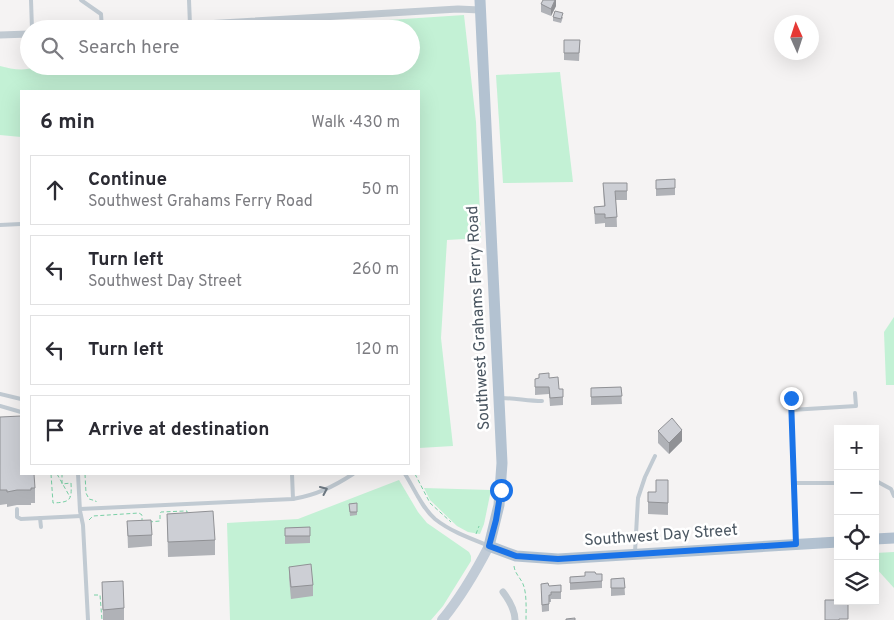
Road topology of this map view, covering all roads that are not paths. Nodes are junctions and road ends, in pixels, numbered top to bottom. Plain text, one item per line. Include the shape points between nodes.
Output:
1 (31, 0) edge
2 (81, 0) edge
3 (189, 0) edge
4 (480, 5) edge
5 (32, 20) edge
6 (101, 20) edge
7 (190, 20) edge
8 (271, 20) edge
9 (20, 34) edge
10 (0, 35) edge
11 (20, 224) edge
12 (0, 225) edge
13 (855, 393) dead end
14 (0, 394) edge
15 (499, 398) junction
16 (791, 398) dead end
17 (20, 399) edge
18 (542, 401) dead end
19 (0, 406) edge
20 (791, 410) junction
21 (20, 412) edge
22 (655, 456) dead end
23 (78, 475) edge
24 (292, 475) edge
25 (350, 475) edge
26 (406, 475) edge
27 (794, 483) junction
28 (834, 483) edge
29 (879, 483) edge
30 (894, 496) edge
31 (293, 498) junction
32 (17, 509) dead end
33 (80, 509) junction
34 (81, 516) junction
35 (40, 518) junction
36 (41, 527) dead end
37 (894, 538) edge
38 (879, 539) edge
39 (834, 542) edge
40 (796, 544) junction
41 (489, 546) junction
42 (635, 554) junction
43 (502, 592) dead end
44 (88, 620) edge
45 (442, 620) edge
46 (515, 620) edge

1 - 5 lane
2 - 6 lane via 101,14
3 - 7 lane
4 - 8 street
4 - 15 main road, Southwest Grahams Ferry Road
9 - 10 street
11 - 12 lane
13 - 20 lane via 856,406
14 - 17 lane
15 - 18 lane
15 - 41 main road, Southwest Grahams Ferry Road via 501,490
16 - 20 lane
19 - 21 lane
20 - 27 lane
22 - 42 lane via 638,498
23 - 33 lane
24 - 31 lane
31 -> 25 lane via 322,491
26 - 41 lane via 434,518 452,530
27 - 28 lane
27 - 40 lane
29 - 30 lane via 891,489
31 - 33 lane
32 - 35 lane via 20,519
33 - 34 lane
34 - 35 lane
34 - 44 lane
35 - 36 lane
37 - 38 main road
39 - 40 main road, Southwest Day Street
40 - 42 main road, Southwest Day Street
41 - 42 main road, Southwest Day Street via 516,556 558,559
41 - 45 main road, Southwest Grahams Ferry Road via 457,602
43 - 46 street via 510,602

